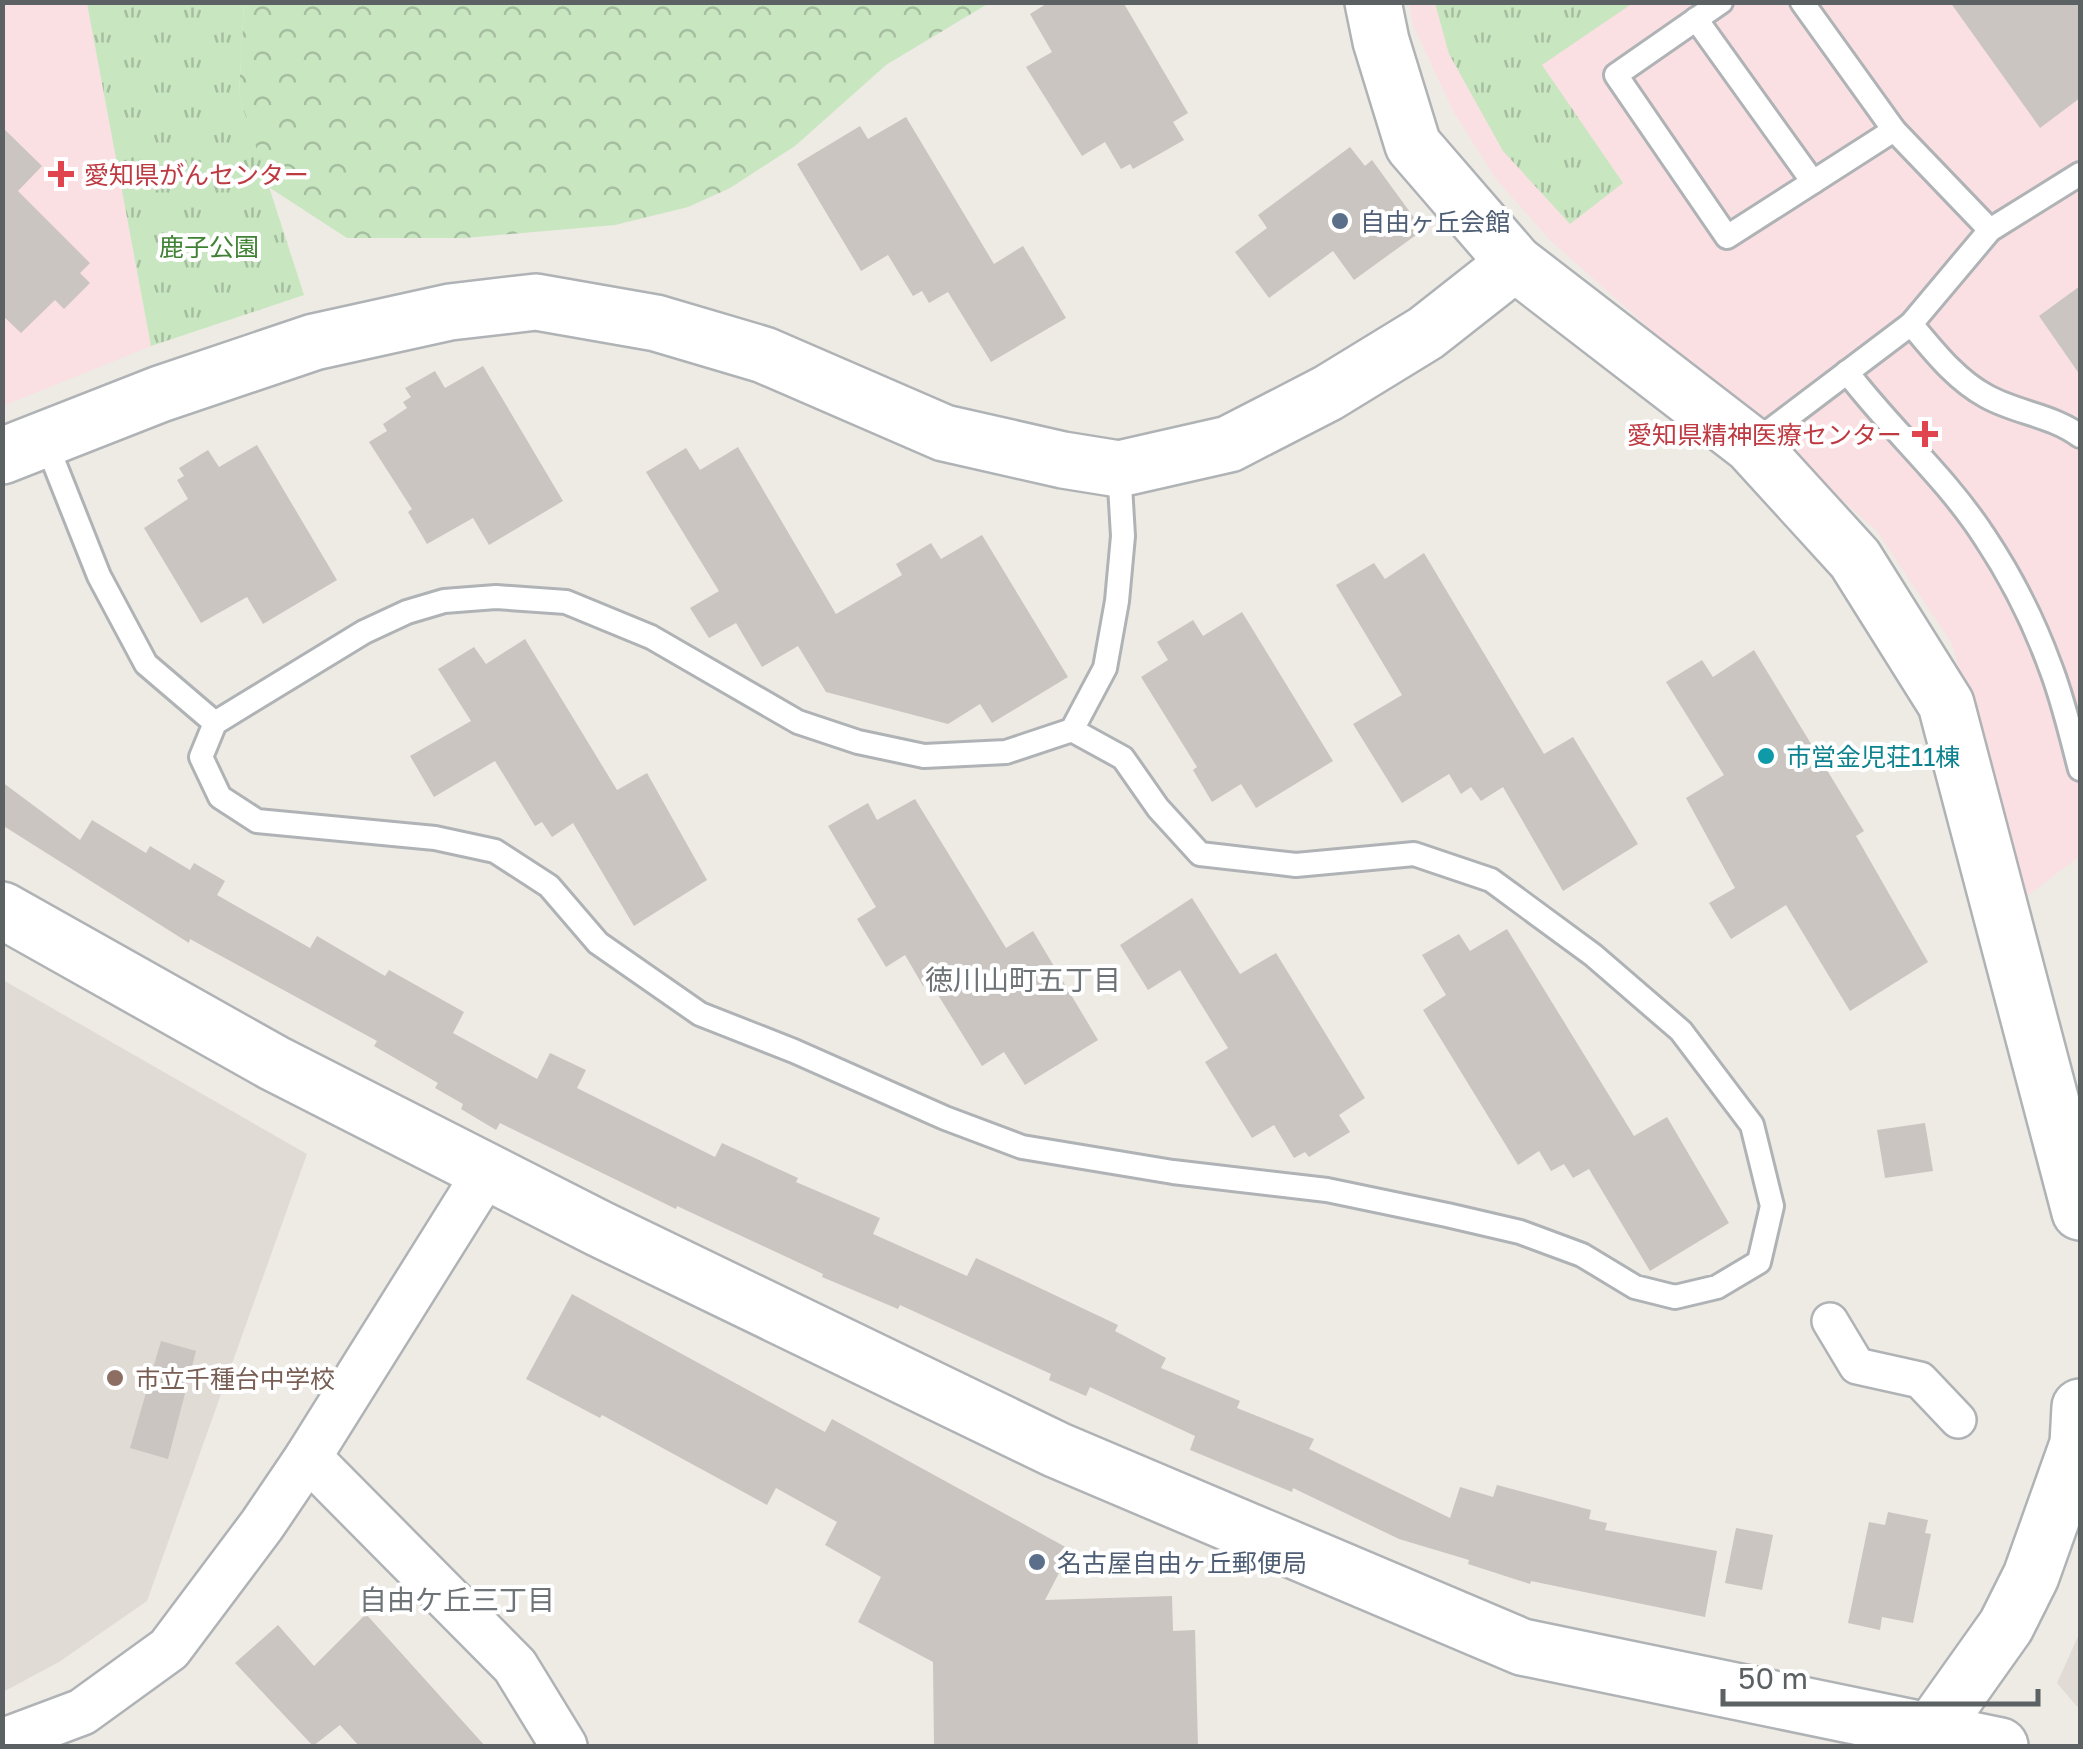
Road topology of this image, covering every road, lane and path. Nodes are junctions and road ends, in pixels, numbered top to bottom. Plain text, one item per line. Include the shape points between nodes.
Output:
1 (1373, 2) edge
2 (1720, 2) edge
3 (1802, 2) edge
4 (1696, 19) junction
5 (1894, 130) junction
6 (2080, 174) edge
7 (1813, 182) junction
8 (1990, 230) junction
9 (1515, 263) junction
10 (1911, 324) junction
11 (1847, 372) junction
12 (2080, 436) edge
13 (1751, 444) junction
14 (24, 448) edge
15 (1119, 469) junction
16 (214, 723) junction
17 (1072, 730) junction
18 (2080, 768) edge
19 (2, 910) edge
20 (487, 1171) junction
21 (2080, 1202) edge
22 (2080, 1212) edge
23 (1830, 1321) dead end
24 (2080, 1407) edge
25 (1958, 1420) dead end
26 (308, 1457) junction
27 (1923, 1740) edge
28 (2, 1742) edge
29 (564, 1746) edge
30 (2000, 1746) edge

1 - 9 street via 1413,145
2 - 4 lane
3 - 5 lane
4 - 7 lane
4 - 7 lane via 1616,76 1727,237
5 - 7 lane
5 - 8 lane
6 - 8 lane
8 - 10 lane
9 - 13 street
9 - 15 street via 1426,333 1328,393 1228,444
10 - 11 lane
10 - 12 lane via 1944,364 1984,396 2063,423
11 - 13 lane
11 - 18 lane via 1984,536 2050,665
13 - 21 street via 1855,559 1946,704
14 - 15 street via 314,342 450,312 536,302 656,322 764,356 944,433
14 - 16 lane via 146,664
15 - 17 lane via 1122,536 1105,668
16 - 17 lane via 406,612 496,597 566,602 651,636 798,722 858,742 924,756 1006,752
16 - 17 lane via 201,757 220,797 257,821 435,838 495,851 549,886 598,942 700,1014 1022,1147 1327,1190 1447,1215 1520,1232 1582,1255 1635,1287 1675,1296 1717,1287 1759,1262 1772,1206 1752,1125 1681,1031 1592,955 1491,880 1414,854 1296,864 1200,854 1123,758
19 - 20 street via 274,1063
20 - 26 street
20 - 27 street via 1057,1450 1522,1647
21 - 22 street
23 - 25 street via 1856,1366 1920,1380
24 - 27 street via 2078,1444 2030,1576 2006,1626
26 - 28 street via 169,1649 82,1712
26 - 29 street via 516,1666
27 - 30 street

